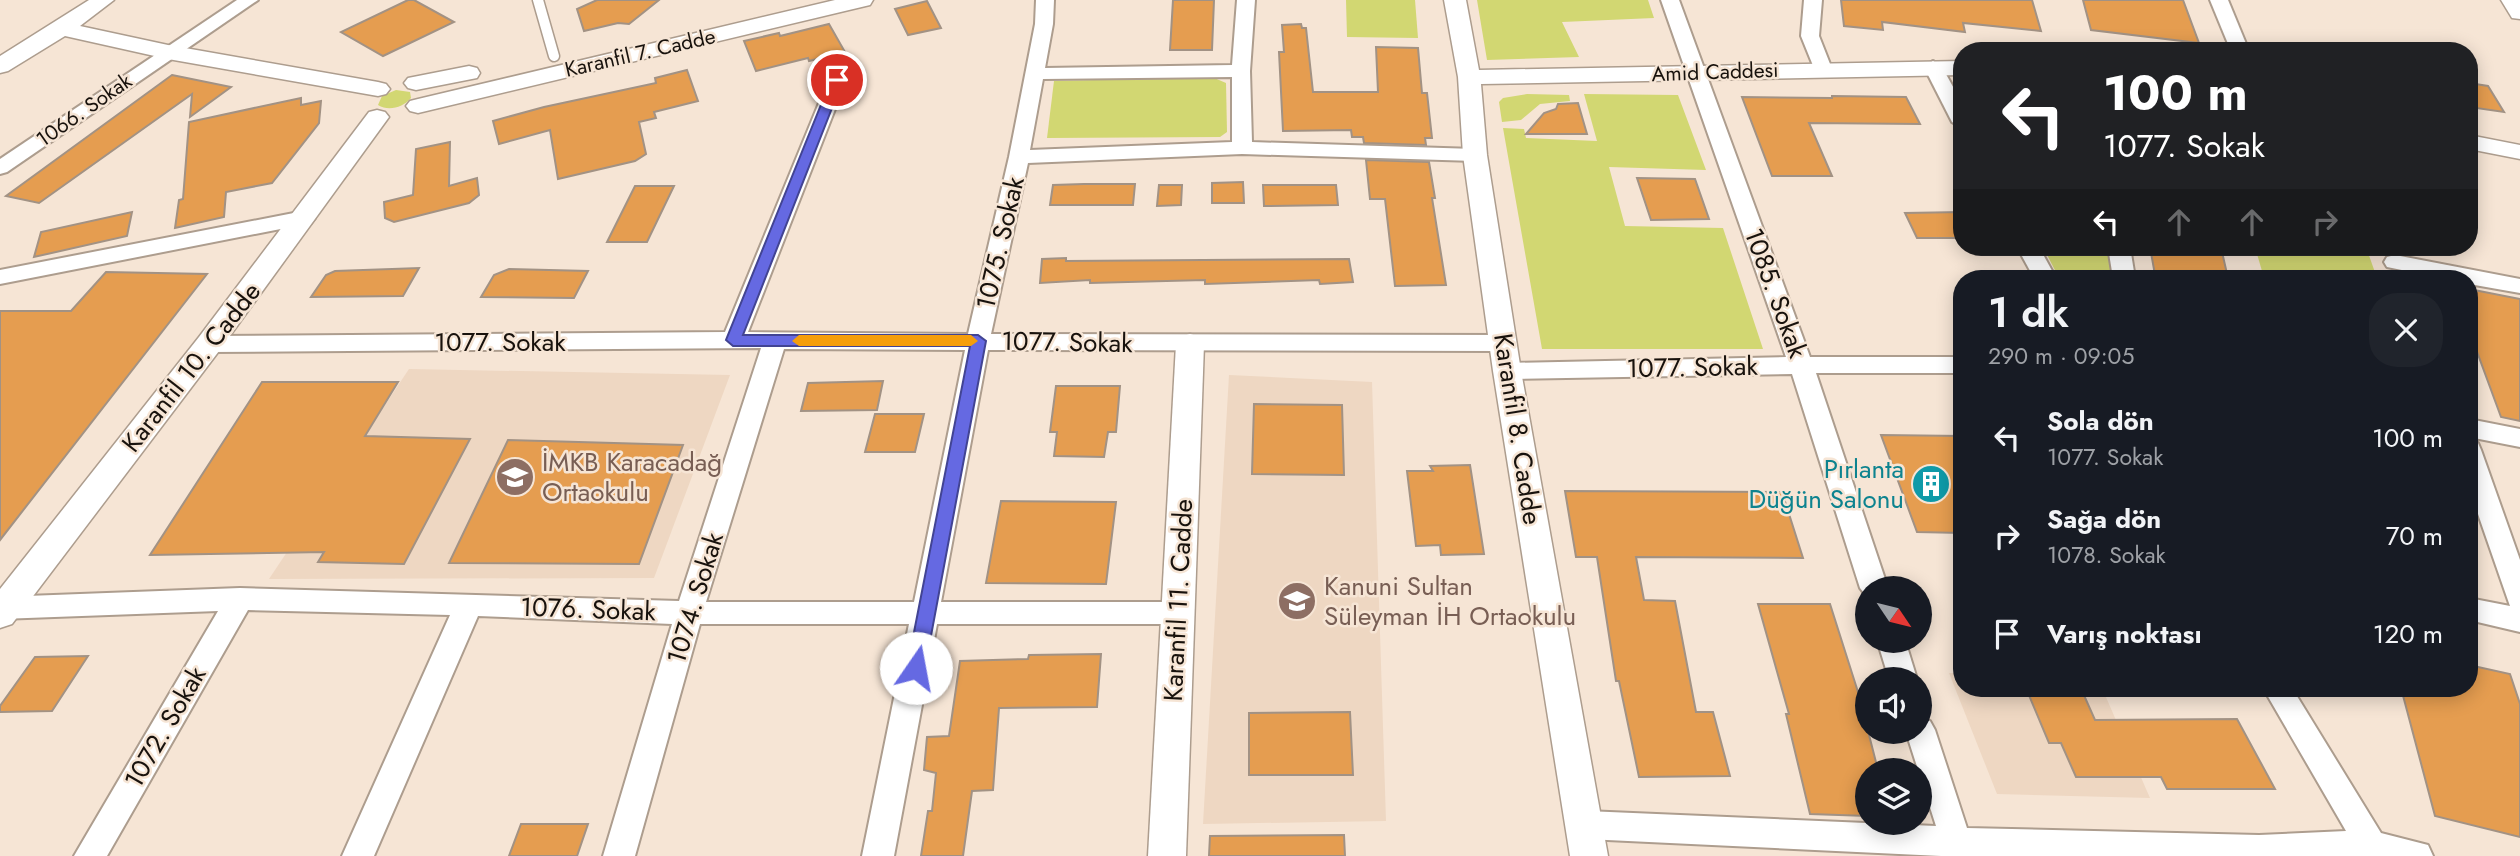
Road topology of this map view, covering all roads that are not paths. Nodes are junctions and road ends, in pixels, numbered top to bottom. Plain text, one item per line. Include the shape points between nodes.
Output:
1 (103, 0) edge
2 (249, 0) edge
3 (538, 0) edge
4 (801, 0) edge
5 (862, 0) edge
6 (1045, 0) edge
7 (1245, 0) edge
8 (1455, 0) edge
9 (1670, 0) edge
10 (1813, 0) edge
11 (2219, 0) edge
12 (2512, 0) edge
13 (2520, 13) edge
14 (62, 29) junction
15 (2236, 42) edge
16 (168, 52) junction
17 (554, 56) junction
18 (0, 66) edge
19 (1933, 67) junction
20 (1953, 68) edge
21 (1823, 69) junction
22 (1241, 71) junction
23 (1697, 73) junction
24 (1033, 74) junction
25 (1469, 77) junction
26 (837, 80) dead end
27 (417, 94) junction
28 (377, 103) junction
29 (1953, 105) edge
30 (2478, 144) edge
31 (1242, 148) junction
32 (2520, 152) edge
33 (1475, 155) junction
34 (1019, 157) junction
35 (0, 168) edge
36 (303, 218) junction
37 (2396, 262) edge
38 (2437, 270) edge
39 (0, 277) edge
40 (2478, 278) edge
41 (2520, 286) edge
42 (733, 340) junction
43 (775, 341) junction
44 (978, 341) junction
45 (209, 344) junction
46 (1190, 344) junction
47 (1506, 357) junction
48 (1801, 365) junction
49 (1953, 365) edge
50 (2478, 430) edge
51 (2520, 438) edge
52 (2478, 476) edge
53 (1870, 576) edge
54 (240, 599) junction
55 (2520, 599) edge
56 (469, 604) junction
57 (2, 610) edge
58 (2478, 611) edge
59 (689, 613) junction
60 (1177, 613) junction
61 (927, 614) junction
62 (2520, 620) edge
63 (2282, 697) edge
64 (1924, 744) edge
65 (1586, 825) junction
66 (1956, 842) junction
67 (2371, 845) junction
68 (90, 856) edge
69 (358, 856) edge
70 (619, 856) edge
71 (878, 856) edge
72 (1167, 856) edge
73 (1589, 856) edge
74 (2417, 856) edge

1 - 14 street
2 - 16 street, 1066. Sokak
3 - 17 lane
4 - 17 street, Karanfil 7. Cadde
5 - 27 street, Karanfil 7. Cadde
6 - 24 street, 1075. Sokak
7 - 22 street
8 - 25 street, Karanfil 8. Cadde
9 - 23 street, 1085. Sokak
10 - 21 street via 1810,36
11 - 15 street
12 - 13 street
14 - 16 street
14 - 18 street
16 - 28 street
16 - 35 street, 1066. Sokak
17 - 27 street, Karanfil 7. Cadde
19 - 20 street, Amid Caddesi
19 - 21 street, Amid Caddesi
19 - 29 street
21 - 23 street, Amid Caddesi
22 - 24 street
22 - 31 street
23 - 25 street, Amid Caddesi
23 - 48 street, 1085. Sokak
24 - 34 street, 1075. Sokak
25 - 33 street, Karanfil 8. Cadde
26 - 42 street
27 - 28 street via 398,83
28 - 36 street, Karanfil 10. Cadde
30 - 32 street
31 - 33 street
31 - 34 street
33 - 47 street, Karanfil 8. Cadde
34 - 44 street, 1075. Sokak
36 - 39 street
36 - 45 street, Karanfil 10. Cadde
37 - 38 street
40 - 41 street
42 - 43 street, 1077. Sokak
42 - 45 street, 1077. Sokak
43 - 44 street, 1077. Sokak
43 - 59 street, 1074. Sokak
44 - 46 street, 1077. Sokak
44 - 61 street, 1075. Sokak
45 - 57 street, Karanfil 10. Cadde
46 - 47 street, 1077. Sokak
46 - 60 street, Karanfil 11. Cadde
47 - 48 street, 1077. Sokak
47 - 65 street, Karanfil 8. Cadde
48 - 49 street, 1077. Sokak
48 - 53 street, 1085. Sokak
50 - 51 street
52 - 55 street
54 - 56 street, 1076. Sokak
54 - 57 street, 1076. Sokak
54 - 68 street, 1072. Sokak
56 - 59 street, 1076. Sokak
56 - 69 street
58 - 62 street
59 - 61 street, 1076. Sokak
59 - 70 street, 1074. Sokak
60 - 61 street, 1076. Sokak
60 - 72 street, Karanfil 11. Cadde
61 - 71 street, 1075. Sokak
63 - 67 street
64 - 66 street
65 - 66 street
65 - 73 street, Karanfil 8. Cadde
66 - 67 street via 2259,850
67 - 74 street

